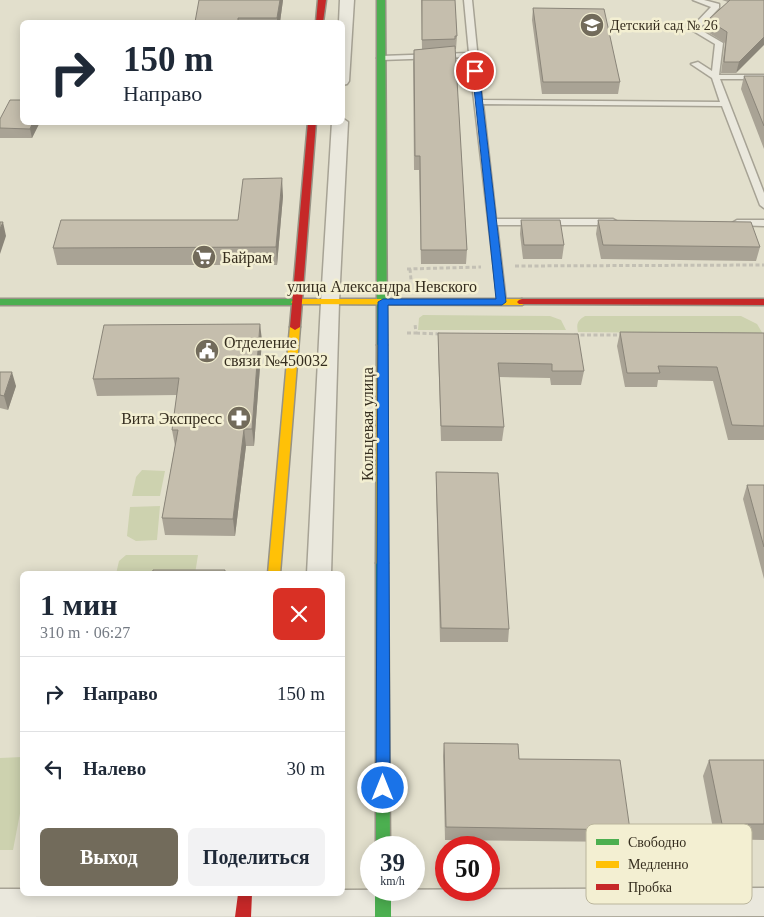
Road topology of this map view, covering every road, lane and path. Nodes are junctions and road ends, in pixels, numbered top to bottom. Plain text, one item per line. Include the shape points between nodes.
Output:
1 (322, 0) edge
2 (347, 0) edge
3 (381, 0) edge
4 (468, 0) edge
5 (696, 0) edge
6 (320, 20) edge
7 (345, 32) edge
8 (473, 55) junction
9 (381, 58) junction
10 (695, 64) dead end
11 (715, 77) junction
12 (764, 77) edge
13 (478, 102) junction
14 (726, 104) junction
15 (312, 125) edge
16 (340, 125) edge
17 (764, 204) edge
18 (492, 222) junction
19 (618, 222) edge
20 (725, 223) edge
21 (764, 223) edge
22 (764, 265) edge
23 (498, 266) junction
24 (410, 269) dead end
25 (0, 302) edge
26 (298, 302) junction
27 (330, 302) junction
28 (383, 302) junction
29 (502, 302) junction
30 (764, 302) edge
31 (416, 334) dead end
32 (446, 334) edge
33 (565, 335) edge
34 (625, 335) edge
35 (274, 571) edge
36 (319, 571) edge
37 (383, 836) edge
38 (0, 903) edge
39 (383, 903) edge
40 (751, 904) edge
41 (244, 905) edge
42 (305, 905) edge
43 (713, 910) edge

1 - 6 main road
2 - 7 street
3 - 9 main road, Кольцевая улица
4 - 8 lane
5 - 11 lane via 716,6 694,29 719,43
8 - 9 lane
8 - 13 lane
9 - 28 main road, Кольцевая улица
10 - 11 lane
11 - 12 lane
11 - 14 lane
13 - 14 lane
13 - 18 lane
14 - 17 lane
15 - 26 main road
16 - 27 street
18 - 19 lane
18 - 23 lane
20 - 21 lane
22 - 23 path
23 - 24 path
23 - 29 lane
25 - 26 main road, улица Александра Невского
26 - 27 main road, улица Александра Невского
26 - 35 main road
27 - 28 main road, улица Александра Невского
27 - 36 street
28 - 29 main road, улица Александра Невского
28 - 37 main road, Кольцевая улица
29 - 30 main road, улица Александра Невского
31 - 32 path
33 - 34 path
38 - 41 street
39 - 42 street
39 - 43 street
40 - 43 street
41 - 42 street

